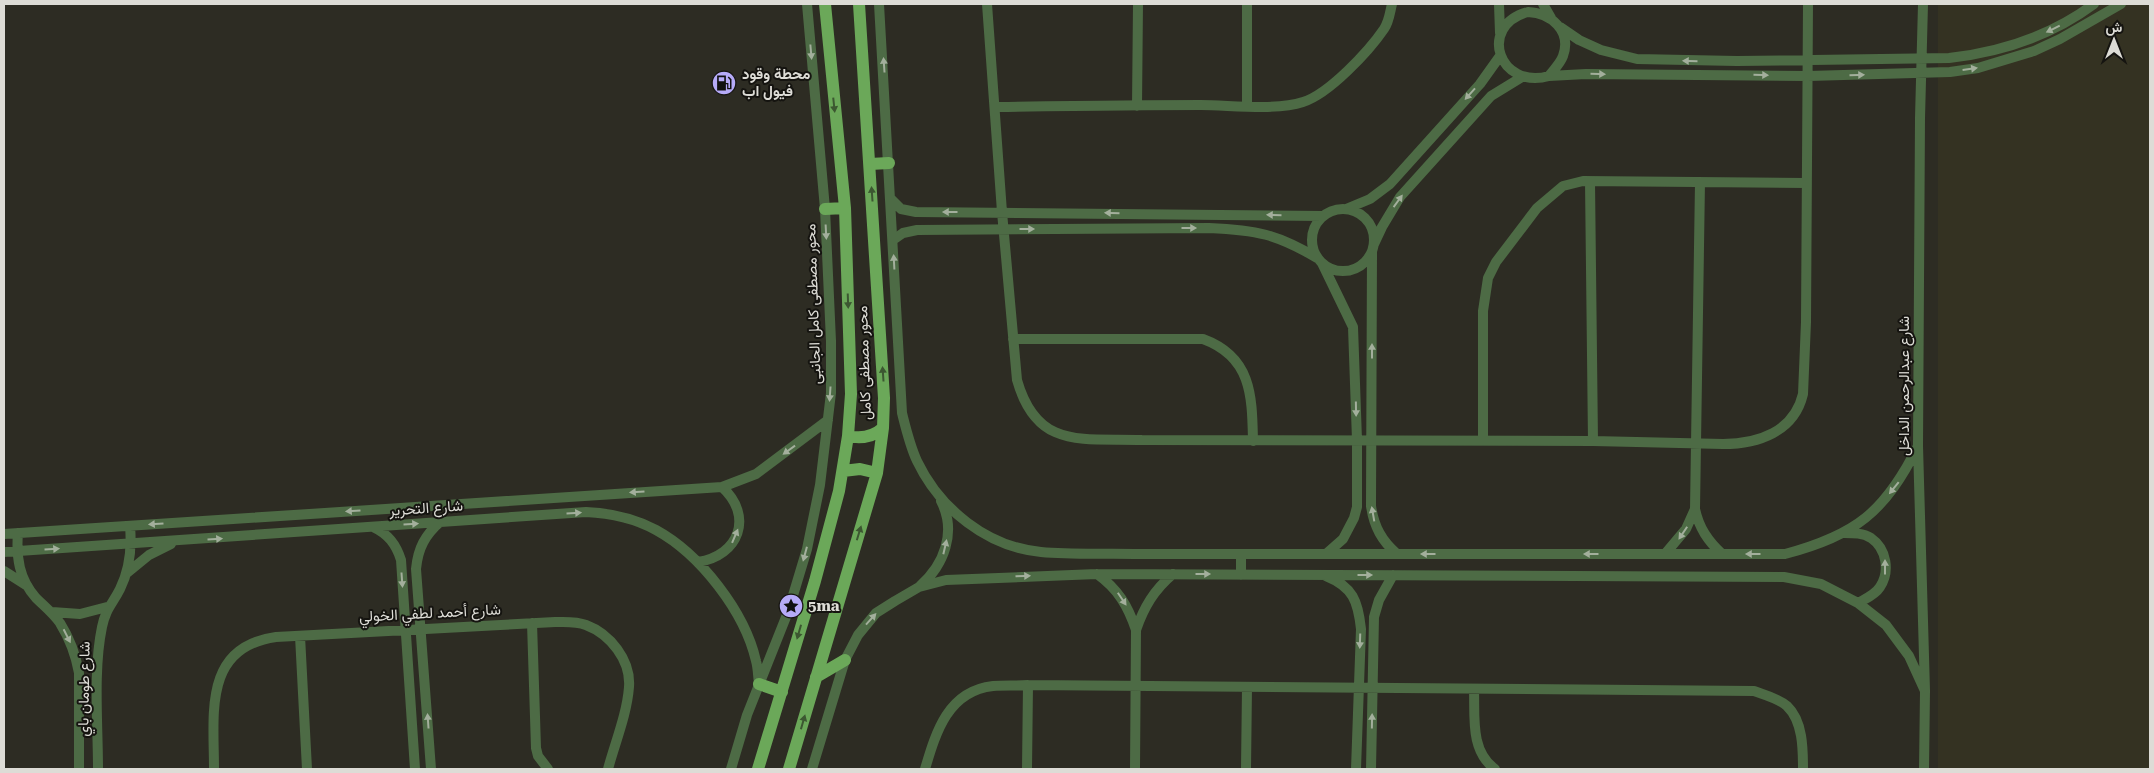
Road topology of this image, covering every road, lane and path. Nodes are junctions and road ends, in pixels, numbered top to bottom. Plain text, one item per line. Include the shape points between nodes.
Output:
1 (807, 4) edge
2 (824, 4) edge
3 (859, 4) edge
4 (879, 4) edge
5 (987, 4) edge
6 (1138, 4) edge
7 (1247, 4) edge
8 (1392, 4) edge
9 (1499, 4) edge
10 (1543, 4) edge
11 (1808, 4) edge
12 (1922, 4) edge
13 (2094, 4) edge
14 (2121, 4) edge
15 (1551, 18) junction
16 (1560, 27) junction
17 (1500, 34) junction
18 (1500, 56) junction
19 (1921, 58) junction
20 (1809, 61) junction
21 (1921, 74) junction
22 (1549, 76) junction
23 (1808, 76) junction
24 (1522, 77) junction
25 (1136, 106) junction
26 (1247, 106) junction
27 (995, 107) junction
28 (889, 163) junction
29 (870, 164) junction
30 (1590, 182) junction
31 (1700, 182) junction
32 (1806, 183) junction
33 (891, 199) junction
34 (845, 208) junction
35 (1346, 209) junction
36 (825, 210) junction
37 (1002, 212) junction
38 (1323, 216) junction
39 (1003, 228) junction
40 (893, 240) junction
41 (1373, 248) junction
42 (1319, 261) junction
43 (1013, 338) junction
44 (828, 420) junction
45 (883, 428) junction
46 (848, 436) junction
47 (1357, 440) junction
48 (1371, 440) junction
49 (1483, 440) junction
50 (1253, 441) junction
51 (1593, 441) junction
52 (1697, 443) junction
53 (1918, 446) junction
54 (843, 471) junction
55 (877, 473) junction
56 (722, 487) junction
57 (937, 494) junction
58 (1695, 509) junction
59 (441, 522) junction
60 (130, 526) junction
61 (372, 527) junction
62 (18, 533) junction
63 (1844, 533) junction
64 (4, 534) edge
65 (179, 541) junction
66 (132, 544) junction
67 (4, 552) edge
68 (17, 552) junction
69 (1241, 554) junction
70 (1326, 554) junction
71 (1397, 554) junction
72 (1665, 554) junction
73 (1722, 554) junction
74 (698, 562) junction
75 (4, 571) edge
76 (127, 574) junction
77 (1097, 574) junction
78 (1173, 574) junction
79 (1241, 574) junction
80 (1323, 575) junction
81 (1393, 575) junction
82 (27, 585) junction
83 (919, 587) junction
84 (1858, 603) junction
85 (107, 607) junction
86 (52, 612) junction
87 (532, 623) junction
88 (421, 629) junction
89 (406, 630) junction
90 (1136, 630) junction
91 (300, 636) junction
92 (845, 660) junction
93 (816, 677) junction
94 (759, 684) junction
95 (1028, 686) junction
96 (1136, 687) junction
97 (1248, 687) junction
98 (1359, 688) junction
99 (1373, 688) junction
100 (1474, 689) junction
101 (1925, 691) junction
102 (782, 692) junction
103 (98, 765) edge
104 (79, 769) edge
105 (106, 769) edge
106 (214, 769) edge
107 (307, 769) edge
108 (415, 769) edge
109 (431, 769) edge
110 (548, 769) edge
111 (608, 769) edge
112 (731, 769) edge
113 (758, 769) edge
114 (789, 769) edge
115 (812, 769) edge
116 (925, 769) edge
117 (1027, 769) edge
118 (1135, 769) edge
119 (1246, 769) edge
120 (1356, 769) edge
121 (1371, 769) edge
122 (1496, 769) edge
123 (1803, 769) edge
124 (1924, 769) edge

1 -> 36 street, محور مصطفى كامل الجانبى
2 -> 34 main road, محور مصطفى كامل
3 - 29 main road, محور مصطفى كامل
28 -> 4 street
5 - 27 street
6 - 25 street
7 - 26 street
8 - 26 street via 1386,27 1323,92 1296,104
9 - 17 street
10 - 15 street
11 - 20 street
12 - 19 street, شارع عبدالرحمن الداخل
13 -> 19 street via 2058,27 2005,48 1977,55
21 -> 14 street via 1978,68 2034,51 2069,35
15 - 16 street
15 - 17 street via 1537,12 1519,15 1511,19
20 -> 16 street via 1637,58 1601,50
16 - 22 street via 1564,38 1563,56
17 - 18 street
18 - 24 street
18 -> 35 street via 1480,84 1390,184 1370,199
19 - 20 street
19 - 21 street, شارع عبدالرحمن الداخل
20 - 23 street
23 -> 21 street
21 - 53 street, شارع عبدالرحمن الداخل
22 -> 23 street
22 - 24 street
23 - 32 street
41 -> 24 street via 1400,197 1491,96
25 - 26 street
25 - 27 street
27 - 37 street
28 - 29 main road
28 - 33 street
45 -> 29 main road, محور مصطفى كامل
30 - 31 street
30 - 49 street via 1572,183 1551,195 1520,229 1488,278 1483,311
30 - 51 street
31 - 32 street
31 - 52 street
32 - 52 street via 1806,322 1802,401 1785,425 1763,438 1743,444
37 -> 33 street via 916,212 901,208
33 - 40 street
34 - 36 main road
34 -> 46 main road, محور مصطفى كامل via 851,394
35 - 38 street via 1330,211
35 - 41 street via 1358,212 1368,220 1373,231
36 -> 44 street, محور مصطفى كامل الجانبى via 831,340
38 -> 37 street
37 - 39 street
38 - 42 street via 1311,240
39 - 40 street via 917,230 903,233
39 -> 42 street via 1249,230 1278,238
39 - 43 street
57 -> 40 street via 917,462 904,422
41 - 42 street via 1362,265 1346,271 1329,268
48 -> 41 street
42 -> 47 street via 1354,327
43 - 50 street via 1016,380 1022,398 1042,425 1059,435 1074,438
43 - 50 street via 1203,339 1213,342 1229,354 1247,378
44 -> 56 street, شارع التحرير via 756,474
44 -> 94 street, محور مصطفى كامل الجانبى via 820,485 807,549 788,612
45 - 46 main road via 870,436
45 - 55 main road, محور مصطفى كامل
46 - 54 main road, محور مصطفى كامل
47 - 48 street
47 - 50 street
47 - 70 street via 1357,507 1343,539
48 - 49 street
71 -> 48 street via 1382,538 1373,517
49 - 51 street
51 - 52 street
52 - 58 street
53 -> 63 street via 1902,478 1880,506
53 - 101 street, شارع عبدالرحمن الداخل
54 - 55 main road via 860,469
54 -> 102 main road, محور مصطفى كامل
93 -> 55 main road, محور مصطفى كامل
56 -> 60 street, شارع التحرير
74 -> 56 street via 716,558 736,538 738,510
57 - 69 street via 962,519 980,531 1019,548 1040,552
83 -> 57 street via 937,568 947,544 947,518
58 -> 72 street via 1680,538
58 - 73 street via 1704,534
61 -> 59 street, شارع التحرير
59 -> 74 street, شارع التحرير via 600,513 633,520 655,530
59 - 88 street via 426,537 417,558
60 - 62 street, شارع التحرير
60 - 66 street, شارع طومان باي
65 -> 61 street, شارع التحرير
61 -> 89 street via 388,536 398,552
62 - 64 street, شارع التحرير
62 - 68 street, شارع طومان باي
63 -> 73 street via 1785,554
84 -> 63 street via 1880,588 1886,561 1881,548 1871,538 1858,533
65 - 66 street, شارع التحرير
65 - 76 street via 149,556
68 -> 66 street, شارع التحرير
66 - 76 street, شارع طومان باي
67 - 68 street, شارع التحرير
68 - 82 street, شارع طومان باي
69 - 70 street
69 - 79 street
70 - 71 street
72 -> 71 street
72 - 73 street
74 - 94 street, شارع التحرير via 742,625 756,661
75 - 82 street
76 - 85 street, شارع طومان باي
77 - 78 street
83 -> 77 street via 963,578
77 -> 90 street via 1122,598
78 -> 79 street
78 - 90 street via 1150,599
79 - 80 street
80 -> 81 street
80 -> 98 street via 1345,586 1359,611
81 - 84 street via 1784,577 1821,584
81 - 99 street via 1374,617
82 - 86 street, شارع طومان باي
92 -> 83 street via 858,635 876,613
84 - 101 street via 1886,625 1909,656
85 - 86 street via 80,614
85 - 103 street, شارع طومان باي via 97,661
86 -> 104 street, شارع طومان باي via 72,647 79,674
87 - 88 street, شارع أحمد لطفي الخولي
87 - 110 street via 536,748
87 - 111 street, شارع أحمد لطفي الخولي via 584,624 607,638 623,659 629,686
88 - 89 street, شارع أحمد لطفي الخولي
109 -> 88 street
89 - 91 street, شارع أحمد لطفي الخولي
89 - 108 street
90 - 96 street
91 - 106 street, شارع أحمد لطفي الخولي via 256,642 237,653 223,670 214,702
91 - 107 street
92 - 93 main road
92 - 115 street
114 -> 93 main road, محور مصطفى كامل
94 - 102 main road
94 - 112 street, محور مصطفى كامل الجانبى
95 - 96 street
95 - 116 street via 993,686 964,696 943,718
95 - 117 street
96 - 97 street
96 - 118 street
97 - 98 street
97 - 119 street
98 - 99 street
98 - 120 street
99 - 100 street
121 -> 99 street
100 - 122 street via 1478,747 1484,759
100 - 123 street via 1754,691 1777,700 1792,712 1802,736
101 - 124 street, شارع عبدالرحمن الداخل
102 - 113 main road, محور مصطفى كامل
103 - 105 street

